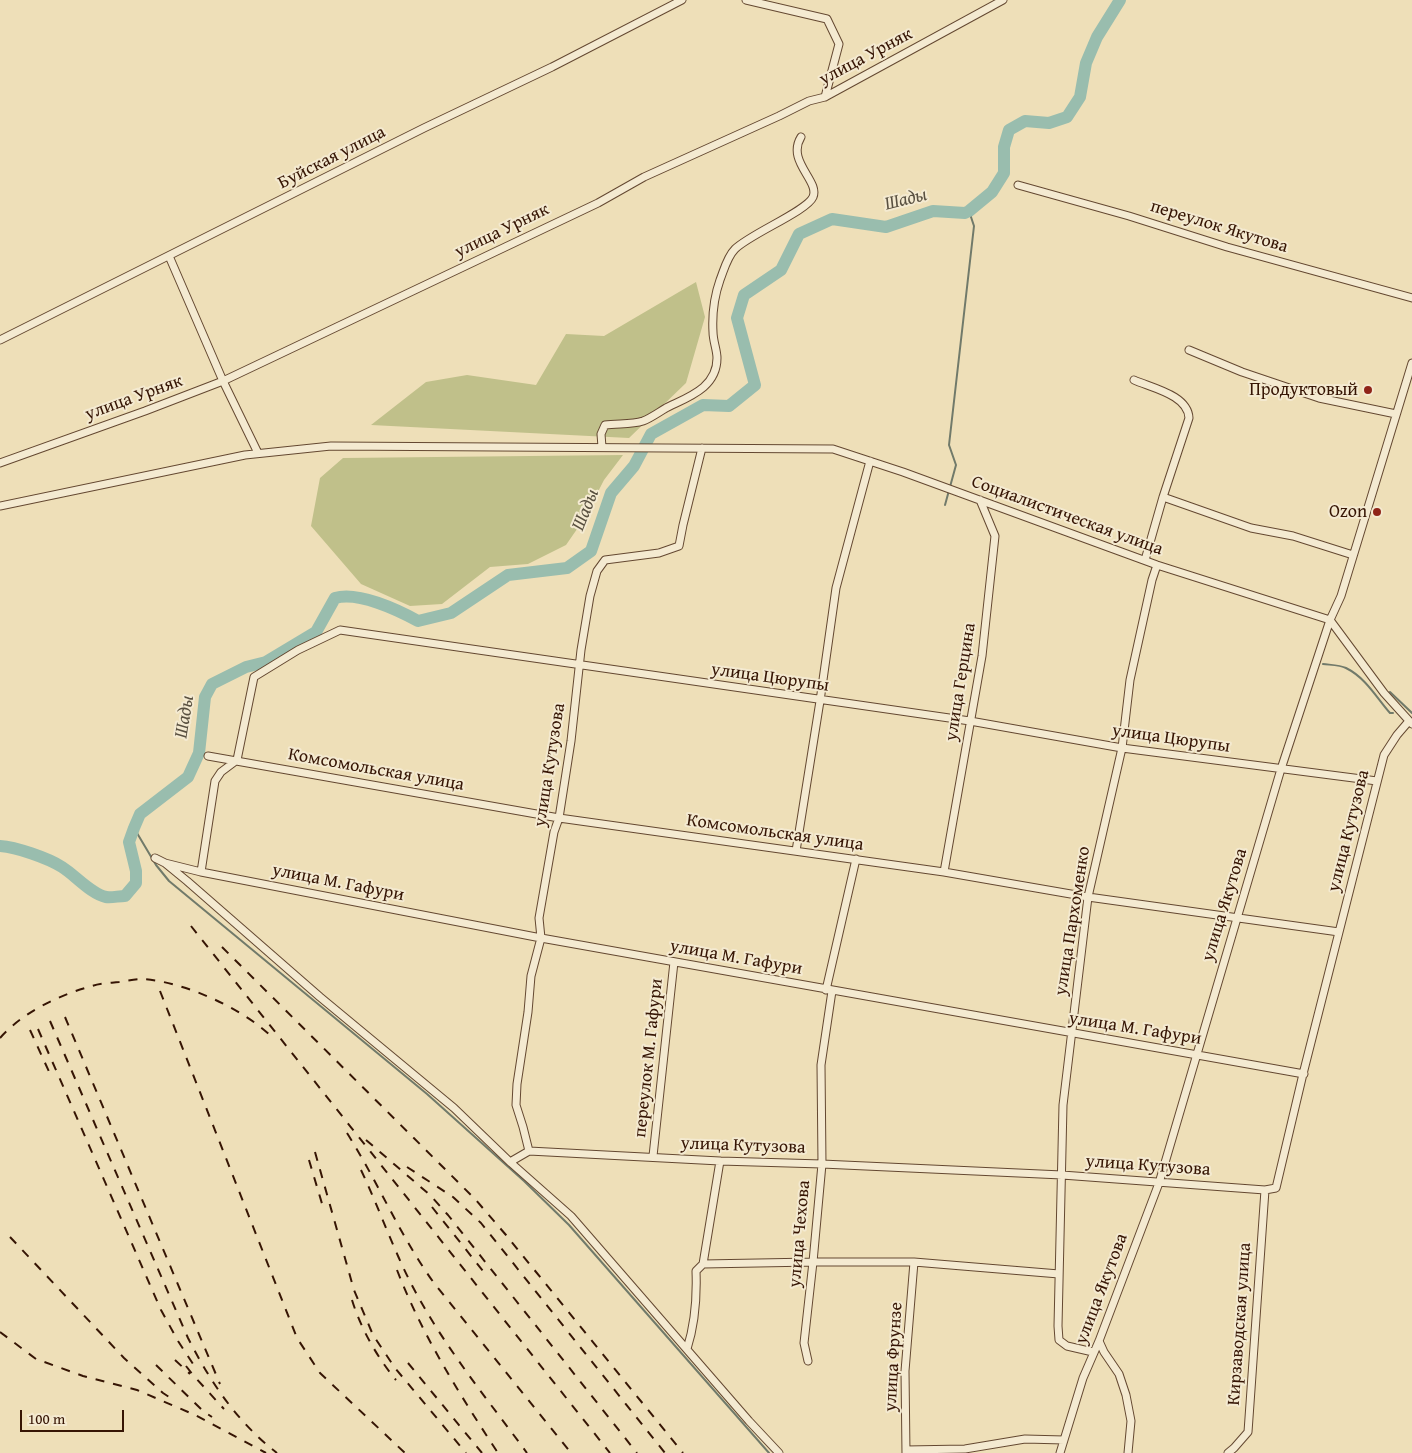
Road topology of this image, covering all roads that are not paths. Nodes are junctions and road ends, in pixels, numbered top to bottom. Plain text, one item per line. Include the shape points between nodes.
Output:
1 (746, 0) edge
2 (1003, 0) edge
3 (678, 1) edge
4 (825, 97) junction
5 (801, 137) dead end
6 (1018, 185) dead end
7 (169, 256) junction
8 (1412, 298) edge
9 (0, 340) edge
10 (1189, 350) dead end
11 (1412, 363) edge
12 (1134, 380) dead end
13 (223, 381) junction
14 (1396, 414) junction
15 (602, 447) junction
16 (702, 448) junction
17 (258, 452) junction
18 (870, 461) junction
19 (0, 463) edge
20 (1163, 497) junction
21 (980, 500) junction
22 (0, 506) edge
23 (1352, 556) junction
24 (1145, 560) junction
25 (1157, 565) junction
26 (1330, 620) junction
27 (579, 665) junction
28 (820, 700) junction
29 (970, 721) junction
30 (1410, 723) edge
31 (1122, 748) junction
32 (208, 756) dead end
33 (237, 760) junction
34 (1280, 769) junction
35 (1378, 781) junction
36 (559, 818) junction
37 (796, 851) junction
38 (155, 858) dead end
39 (856, 860) junction
40 (165, 863) junction
41 (201, 872) junction
42 (944, 872) junction
43 (1088, 897) junction
44 (1237, 918) junction
45 (1339, 932) junction
46 (541, 938) junction
47 (674, 962) junction
48 (829, 990) junction
49 (1071, 1034) junction
50 (1195, 1054) junction
51 (1304, 1074) junction
52 (529, 1151) junction
53 (653, 1156) junction
54 (510, 1162) junction
55 (720, 1162) junction
56 (822, 1164) junction
57 (1062, 1175) junction
58 (1159, 1183) junction
59 (1265, 1190) junction
60 (813, 1262) junction
61 (914, 1262) junction
62 (702, 1264) junction
63 (1060, 1274) junction
64 (1099, 1341) junction
65 (687, 1349) junction
66 (1093, 1352) junction
67 (808, 1361) dead end
68 (1064, 1440) junction
69 (906, 1452) edge
70 (779, 1453) edge
71 (1060, 1453) edge
72 (1128, 1453) edge
73 (1228, 1453) edge

1 - 4 street via 827,19 839,44
2 - 4 street, улица Урняк
3 - 7 street, Буйская улица via 552,68 424,128
4 - 13 street, улица Урняк via 809,101 644,177 598,203
5 - 15 street via 797,154 814,188 814,196 796,212 734,250 727,261 713,306 717,358 715,372 709,382 694,395 643,421 605,425 601,434
6 - 8 street, переулок Якутова
7 - 9 street, Буйская улица
7 - 13 street
10 - 14 street via 1319,398
11 - 14 street, улица Якутова
12 - 20 street via 1175,397 1189,412
13 - 17 street
13 - 19 street, улица Урняк
14 - 23 street, улица Якутова
15 - 16 street, Социалистическая улица
15 - 17 street, Социалистическая улица via 331,446
16 - 18 street, Социалистическая улица via 833,448
16 - 27 street, улица Кутузова via 679,546 659,553 605,560 597,571
17 - 22 street, Социалистическая улица
18 - 21 street, Социалистическая улица
18 - 28 street via 836,588
20 - 23 street via 1251,528 1293,536
20 - 24 street
21 - 24 street, Социалистическая улица
21 - 29 street, улица Герцина via 995,536 982,656
23 - 26 street, улица Якутова via 1341,596
24 - 25 street, Социалистическая улица
25 - 26 street, Социалистическая улица
25 - 31 street, улица Пархоменко via 1130,680
26 - 30 street via 1384,694
26 - 34 street, улица Якутова
27 - 28 street, улица Цюрупы
27 - 33 street, улица Цюрупы via 340,630 298,650 254,677
27 - 36 street, улица Кутузова
28 - 29 street, улица Цюрупы
28 - 37 street
29 - 31 street, улица Цюрупы
29 - 42 street, улица Герцина
30 - 35 street, улица Кутузова via 1397,735 1384,755
31 - 34 street, улица Цюрупы
31 - 43 street, улица Пархоменко
32 - 33 street, Комсомольская улица
33 - 36 street, Комсомольская улица
33 - 41 street via 215,780
34 - 35 street, улица Цюрупы
34 - 44 street, улица Якутова
35 - 45 street, улица Кутузова
36 - 37 street, Комсомольская улица
36 - 46 street, улица Кутузова via 539,918
37 - 39 street, Комсомольская улица
38 - 40 street
39 - 42 street, Комсомольская улица
39 - 48 street, улица Чехова
40 - 41 street, улица М. Гафури
40 - 54 street via 448,1102
41 - 46 street, улица М. Гафури
42 - 43 street, Комсомольская улица
43 - 44 street, Комсомольская улица
43 - 49 street, улица Пархоменко
44 - 45 street, Комсомольская улица
44 - 50 street, улица Якутова
45 - 51 street, улица Кутузова
46 - 47 street, улица М. Гафури
46 - 52 street, улица Кутузова via 531,976 517,1084 516,1105
47 - 48 street, улица М. Гафури
47 - 53 street, переулок М. Гафури
48 - 49 street, улица М. Гафури
48 - 56 street, улица Чехова via 821,1065
49 - 50 street, улица М. Гафури
49 - 57 street, улица Пархоменко via 1063,1105
50 - 51 street, улица М. Гафури
50 - 58 street, улица Якутова
51 - 59 street, улица Кутузова via 1276,1188
52 - 53 street, улица Кутузова
52 - 54 street
53 - 55 street, улица Кутузова
54 - 65 street via 570,1216
55 - 56 street, улица Кутузова
55 - 62 street
56 - 57 street, улица Кутузова
56 - 60 street, улица Чехова
57 - 58 street, улица Кутузова
57 - 63 street, улица Пархоменко
58 - 59 street, улица Кутузова
58 - 64 street, улица Якутова
59 - 73 street, Кирзаводская улица via 1248,1432
60 - 61 street
60 - 62 street
60 - 67 street, улица Чехова via 804,1343
61 - 63 street
61 - 69 street, улица Фрунзе via 906,1372
62 - 65 street via 696,1271 693,1325
63 - 66 street, улица Пархоменко via 1059,1340 1068,1346
64 - 66 street, улица Якутова
64 - 72 street via 1119,1374 1126,1395 1131,1421
65 - 70 street
66 - 68 street, улица Якутова
68 - 69 street via 1025,1439 966,1450
68 - 71 street, улица Якутова

